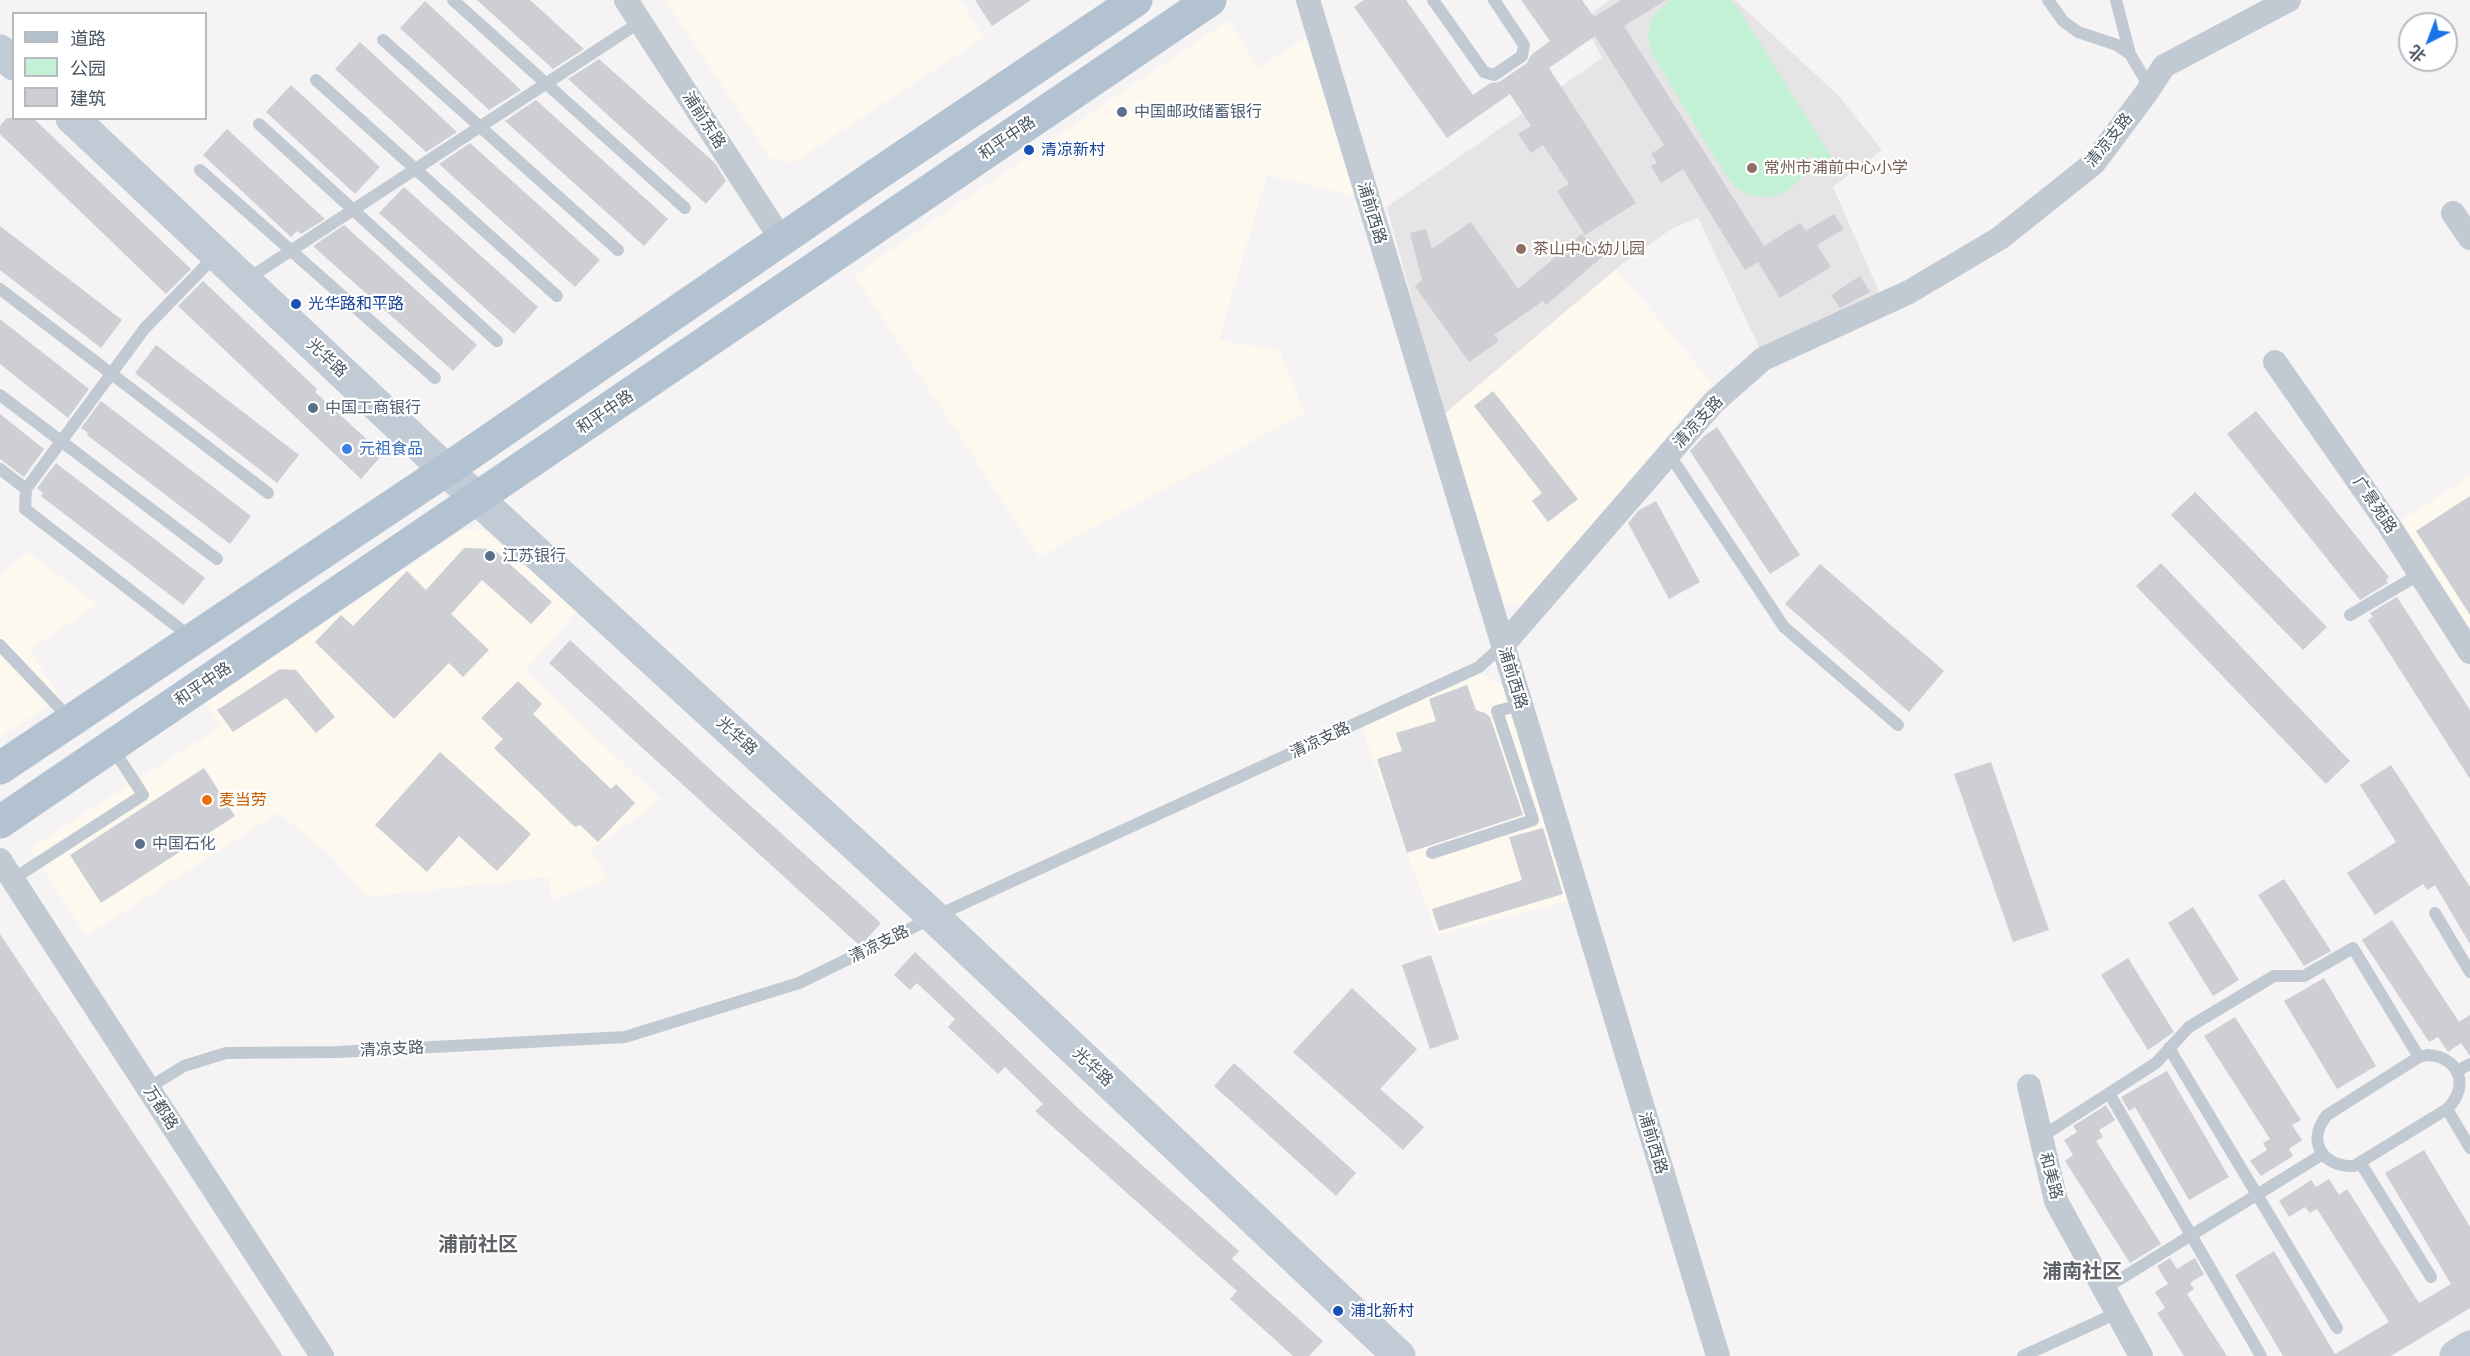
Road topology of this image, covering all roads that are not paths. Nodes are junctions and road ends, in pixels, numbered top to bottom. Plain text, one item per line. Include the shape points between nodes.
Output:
1 (453, 0) edge
2 (626, 0) edge
3 (1136, 0) edge
4 (1210, 0) edge
5 (1308, 0) edge
6 (1433, 0) edge
7 (1494, 0) edge
8 (2048, 0) edge
9 (2116, 0) edge
10 (2289, 0) edge
11 (640, 22) junction
12 (383, 40) dead end
13 (0, 51) edge
14 (2130, 54) junction
15 (12, 62) edge
16 (316, 80) dead end
17 (546, 84) junction
18 (2150, 88) junction
19 (74, 120) edge
20 (259, 124) dead end
21 (480, 127) junction
22 (416, 169) junction
23 (200, 170) dead end
24 (685, 208) dead end
25 (354, 210) junction
26 (2453, 213) dead end
27 (2470, 238) edge
28 (782, 239) junction
29 (618, 250) dead end
30 (291, 251) junction
31 (217, 255) junction
32 (245, 281) junction
33 (0, 289) edge
34 (556, 296) dead end
35 (497, 341) dead end
36 (2275, 362) dead end
37 (111, 374) junction
38 (435, 378) dead end
39 (0, 395) edge
40 (61, 442) junction
41 (1669, 454) junction
42 (0, 469) edge
43 (446, 470) junction
44 (26, 489) junction
45 (268, 493) dead end
46 (478, 498) junction
47 (217, 559) dead end
48 (2420, 574) junction
49 (2350, 615) dead end
50 (193, 639) junction
51 (0, 645) edge
52 (1503, 645) junction
53 (2470, 652) edge
54 (1521, 705) junction
55 (71, 720) junction
56 (1898, 725) dead end
57 (111, 747) junction
58 (0, 768) edge
59 (0, 822) edge
60 (1432, 854) dead end
61 (6, 870) edge
62 (2435, 914) dead end
63 (934, 917) junction
64 (2470, 972) edge
65 (2169, 1048) junction
66 (2419, 1057) junction
67 (2470, 1064) edge
68 (2457, 1071) junction
69 (2029, 1086) dead end
70 (148, 1088) junction
71 (2109, 1093) junction
72 (2447, 1109) junction
73 (2041, 1137) junction
74 (2470, 1148) edge
75 (2323, 1154) junction
76 (2360, 1162) junction
77 (2257, 1194) junction
78 (2191, 1235) junction
79 (2431, 1277) dead end
80 (2104, 1289) junction
81 (2117, 1313) junction
82 (2337, 1328) dead end
83 (2470, 1347) edge
84 (322, 1356) edge
85 (1399, 1356) edge
86 (1718, 1356) edge
87 (2023, 1356) edge
88 (2141, 1356) edge
89 (2261, 1356) edge
90 (2456, 1356) edge

1 - 17 lane
2 - 11 street, 浦前东路
3 - 28 main road
4 - 46 main road, 和平中路
5 - 52 street, 浦前西路
6 - 7 lane via 1484,72 1494,75 1522,56 1524,45
8 - 14 lane via 2063,21 2078,32 2117,45
9 - 14 lane
10 - 18 street, 清凉支路 via 2164,66
11 - 17 lane
11 - 28 street, 浦前东路
12 - 21 lane
13 - 15 main road
14 - 18 lane
16 - 22 lane
17 - 21 lane
17 - 24 lane
18 - 41 street, 清凉支路 via 2094,163 2000,238 1909,292 1763,359 1714,402
19 - 31 main road, 光华路
20 - 25 lane
21 - 22 lane
21 - 29 lane
22 - 25 lane
22 - 34 lane
23 - 30 lane
25 - 30 lane
25 - 35 lane
26 - 27 street
28 - 43 main road
30 - 32 lane
30 - 38 lane
31 - 32 main road, 光华路
31 - 37 lane via 146,328
32 - 43 main road, 光华路
33 - 37 lane
36 - 48 street, 广景苑路
37 - 40 lane
37 - 45 lane
39 - 40 lane
40 - 44 lane
40 - 47 lane
41 - 52 street, 清凉支路
41 - 56 lane via 1784,627
42 - 44 lane
43 - 46 main road, 光华路
43 - 50 main road
44 - 50 lane via 25,509
46 - 57 main road, 和平中路
46 - 63 main road, 光华路
48 - 49 lane
48 - 53 street, 广景苑路
50 - 55 main road
51 - 55 lane
52 - 54 street, 浦前西路
52 - 63 lane, 清凉支路 via 1479,666
54 - 60 lane via 1497,711 1533,820
54 - 86 street, 浦前西路
55 - 58 main road
57 - 59 main road, 和平中路
57 - 61 lane via 143,795
61 - 70 street, 万都路
62 - 64 lane
63 - 70 lane, 清凉支路 via 799,983 625,1037 337,1052 226,1053 184,1066
63 - 85 main road, 光华路
65 - 66 lane via 2189,1027 2274,976 2304,976 2352,948
65 - 71 lane via 2156,1063
65 - 77 lane
66 - 68 lane via 2446,1059
66 - 75 lane via 2326,1115 2317,1131
67 - 68 lane
68 - 72 lane via 2459,1093
69 - 73 street, 和美路
70 - 84 street, 万都路
71 - 73 lane
71 - 78 lane
72 - 74 lane
72 - 76 lane
73 - 80 street, 和美路 via 2056,1201
75 - 76 lane via 2334,1164 2354,1166
75 - 77 lane
76 - 79 lane
77 - 78 lane
77 - 82 lane
78 - 80 lane
78 - 89 lane
80 - 81 street, 和美路
81 - 87 lane
81 - 88 street, 和美路
83 - 90 main road

